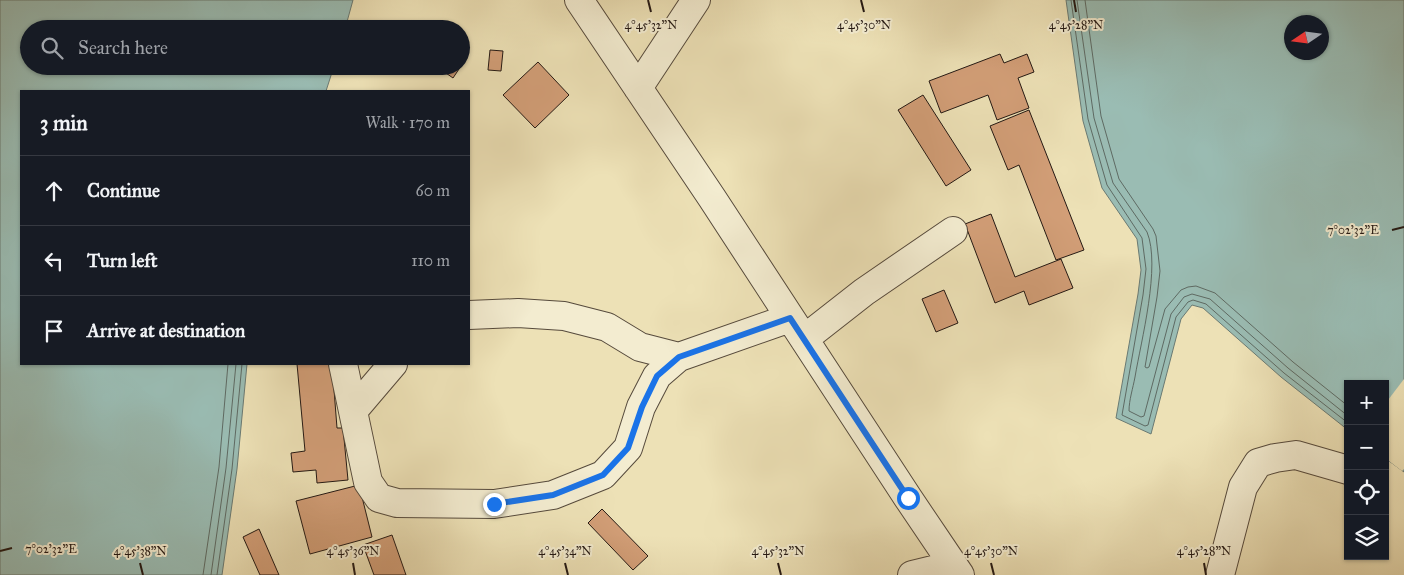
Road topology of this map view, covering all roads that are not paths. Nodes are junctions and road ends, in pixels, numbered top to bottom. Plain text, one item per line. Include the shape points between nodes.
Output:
1 (579, 0) edge
2 (696, 0) edge
3 (638, 88) junction
4 (953, 231) dead end
5 (470, 315) edge
6 (797, 329) junction
7 (679, 357) junction
8 (343, 365) edge
9 (392, 365) edge
10 (353, 411) junction
11 (1344, 469) edge
12 (956, 570) edge
13 (912, 575) edge
14 (1220, 575) edge

1 - 3 street
2 - 3 street
3 - 6 street
4 - 6 street via 864,292
5 - 7 street via 564,316 607,327 640,347
6 - 7 street
6 - 12 street
7 - 10 street via 657,376 628,448 603,475 553,495 494,504 398,503 379,498 368,482
8 - 10 street
9 - 10 street
11 - 14 street via 1296,455 1258,463 1243,487
12 - 13 street

